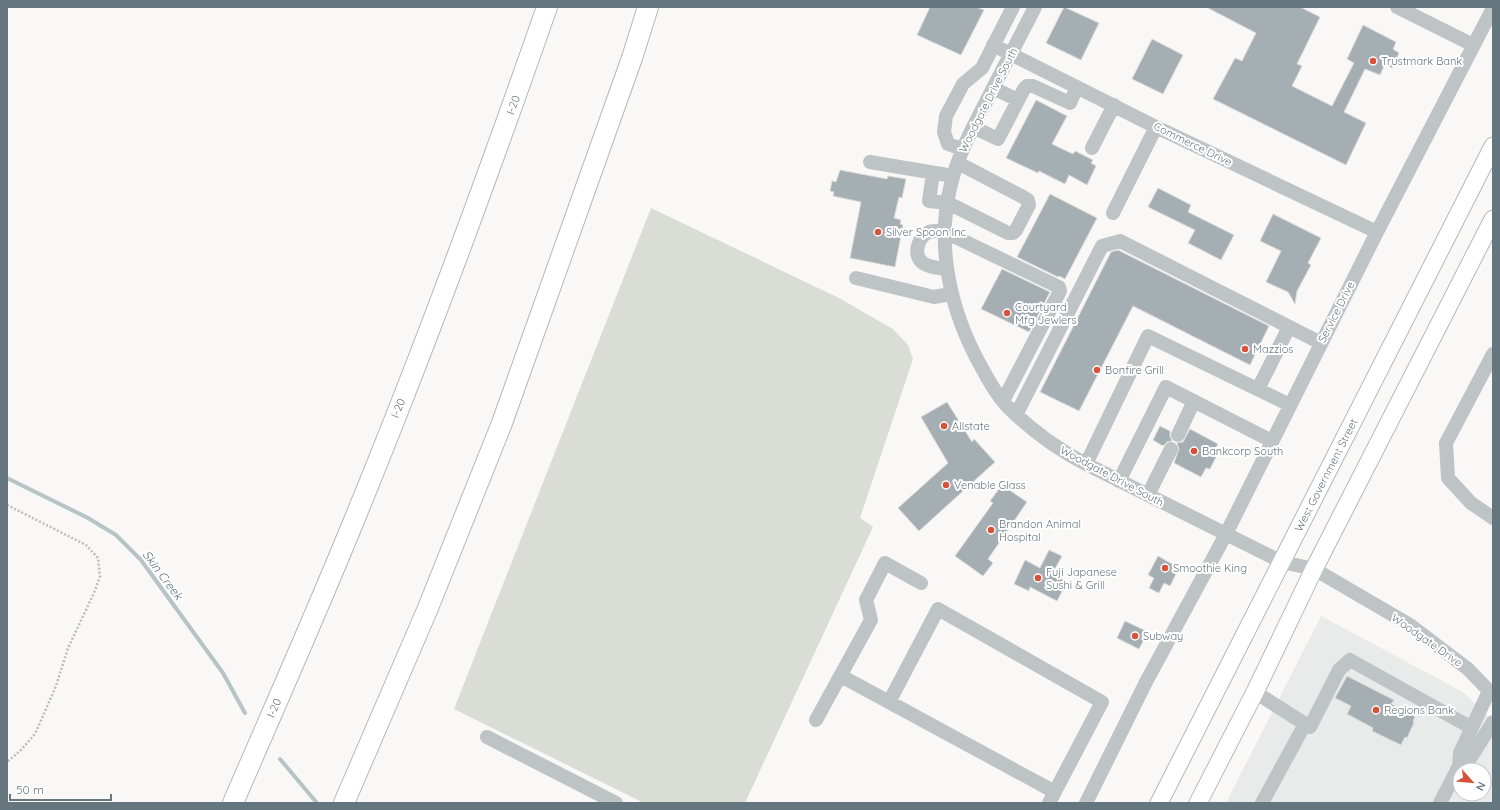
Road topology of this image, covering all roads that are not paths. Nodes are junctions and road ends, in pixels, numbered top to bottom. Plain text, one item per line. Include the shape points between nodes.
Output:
1 (547, 7) edge
2 (648, 7) edge
3 (1013, 7) edge
4 (1397, 7) edge
5 (1493, 8) edge
6 (1032, 12) edge
7 (993, 45) junction
8 (1473, 45) junction
9 (1011, 54) junction
10 (1077, 87) junction
11 (993, 88) junction
12 (1018, 100) junction
13 (1114, 105) junction
14 (973, 126) junction
15 (1156, 127) junction
16 (1493, 146) edge
17 (1092, 148) dead end
18 (962, 149) junction
19 (870, 162) dead end
20 (955, 170) junction
21 (933, 173) junction
22 (948, 203) junction
23 (1113, 213) dead end
24 (1493, 219) edge
25 (945, 232) junction
26 (1377, 232) junction
27 (947, 269) junction
28 (856, 278) dead end
29 (951, 294) junction
30 (1289, 327) junction
31 (1321, 343) junction
32 (1493, 354) edge
33 (1258, 389) junction
34 (1003, 401) junction
35 (1194, 401) junction
36 (1290, 405) junction
37 (1016, 415) junction
38 (1178, 435) dead end
39 (1272, 441) junction
40 (1171, 449) dead end
41 (1086, 464) junction
42 (1119, 481) junction
43 (1148, 495) junction
44 (1493, 518) edge
45 (1226, 534) junction
46 (1282, 562) junction
47 (1314, 569) junction
48 (921, 583) dead end
49 (841, 676) junction
50 (1254, 692) junction
51 (1491, 693) edge
52 (889, 702) junction
53 (816, 720) dead end
54 (1493, 722) edge
55 (1310, 726) dead end
56 (1472, 728) junction
57 (487, 737) dead end
58 (1459, 762) edge
59 (1465, 762) edge
60 (1452, 780) edge
61 (1052, 798) edge
62 (234, 803) edge
63 (344, 803) edge
64 (616, 803) edge
65 (1086, 803) edge
66 (1159, 803) edge
67 (1198, 803) edge
68 (1262, 803) edge
69 (1440, 803) edge

1 - 62 highway, I-20 via 435,315 355,518
2 - 63 highway via 502,422 428,608
3 - 6 street
3 - 7 street
4 - 8 street
5 - 8 street, Service Drive
6 - 9 street, Woodgate Drive South
7 - 9 street, Commerce Drive
7 - 18 street via 982,68 963,84 946,116 944,132 948,144
8 - 26 street, Service Drive
9 - 10 street, Commerce Drive
9 - 11 street, Woodgate Drive South
10 - 12 street via 1070,103 1033,86 1027,86
10 - 13 street, Commerce Drive
11 - 12 street
11 - 14 street, Woodgate Drive South
12 - 14 street via 998,139
13 - 15 street, Commerce Drive
13 - 17 street
14 - 18 street, Woodgate Drive South
15 - 23 street
15 - 26 street, Commerce Drive
16 - 46 main road, West Government Street
18 - 20 street, Woodgate Drive South
19 - 21 street
20 - 21 street
20 - 22 street, Woodgate Drive South
20 - 22 street via 1023,197 1028,200 1029,205 1016,230 1008,233
21 - 22 street via 930,201
22 - 25 street, Woodgate Drive South
24 - 47 main road
25 - 27 street, Woodgate Drive South
25 - 27 street via 928,232 920,240 917,254 924,264
25 - 34 street via 1059,287 1060,291
26 - 31 street, Service Drive
27 - 29 street, Woodgate Drive South
28 - 29 street via 934,297
29 - 34 street, Woodgate Drive South via 973,353
30 - 31 street
30 - 33 street
30 - 37 street via 1120,241 1102,246
31 - 36 street, Service Drive
32 - 44 street via 1446,443 1448,478 1471,503
33 - 36 street
33 - 41 street via 1148,336
34 - 37 street, Woodgate Drive South
35 - 38 street
35 - 39 street
35 - 42 street via 1166,387
36 - 39 street, Service Drive
37 - 41 street, Woodgate Drive South via 1060,450
39 - 45 street, Service Drive
40 - 43 street
41 - 42 street, Woodgate Drive South
42 - 43 street, Woodgate Drive South
43 - 45 street, Woodgate Drive South
45 - 46 street
45 - 65 street, Service Drive via 1146,682
46 - 47 street
46 - 66 main road, West Government Street
47 - 50 main road
47 - 51 street, Woodgate Drive via 1410,625 1468,669
48 - 49 street via 885,563 866,600 871,620
49 - 52 street
49 - 53 street
50 - 67 main road
50 - 68 street via 1305,724
51 - 56 street
52 - 61 street
52 - 61 street via 938,609 1102,702
54 - 59 street via 1471,758
55 - 56 street via 1339,670 1350,660
56 - 58 street via 1460,753
57 - 64 street
60 - 69 street

